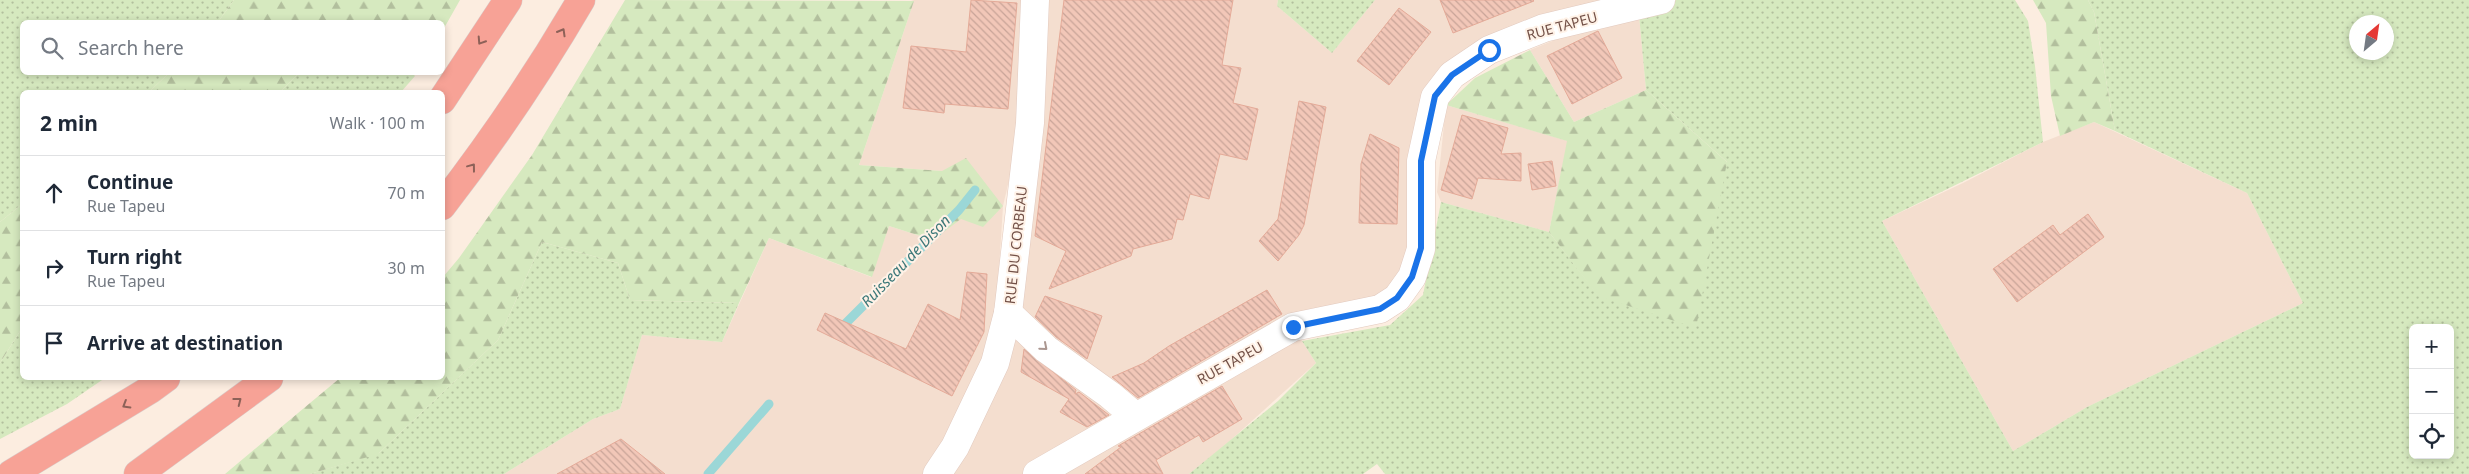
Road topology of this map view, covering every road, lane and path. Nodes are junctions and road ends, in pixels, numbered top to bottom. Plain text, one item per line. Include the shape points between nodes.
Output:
1 (508, 0) edge
2 (580, 0) edge
3 (1035, 0) edge
4 (1661, 0) edge
5 (445, 95) edge
6 (445, 202) edge
7 (1008, 313) junction
8 (163, 380) edge
9 (266, 380) edge
10 (1135, 416) junction
11 (207, 425) junction
12 (11, 474) edge
13 (138, 474) edge
14 (158, 474) edge
15 (937, 474) edge
16 (1037, 474) edge

1 -> 5 highway
6 -> 2 highway via 491,141 556,43
3 - 7 street, RUE DU CORBEAU via 1030,123
4 - 10 street, RUE TAPEU via 1544,28 1489,50 1452,75 1435,96 1421,161 1421,248 1412,277 1397,298 1380,309 1293,327
7 -> 10 street via 1046,349
7 - 15 street, RUE DU CORBEAU via 995,363 955,447
8 -> 12 highway
11 -> 9 highway
10 - 16 street, RUE TAPEU
11 - 13 highway
11 - 14 highway

